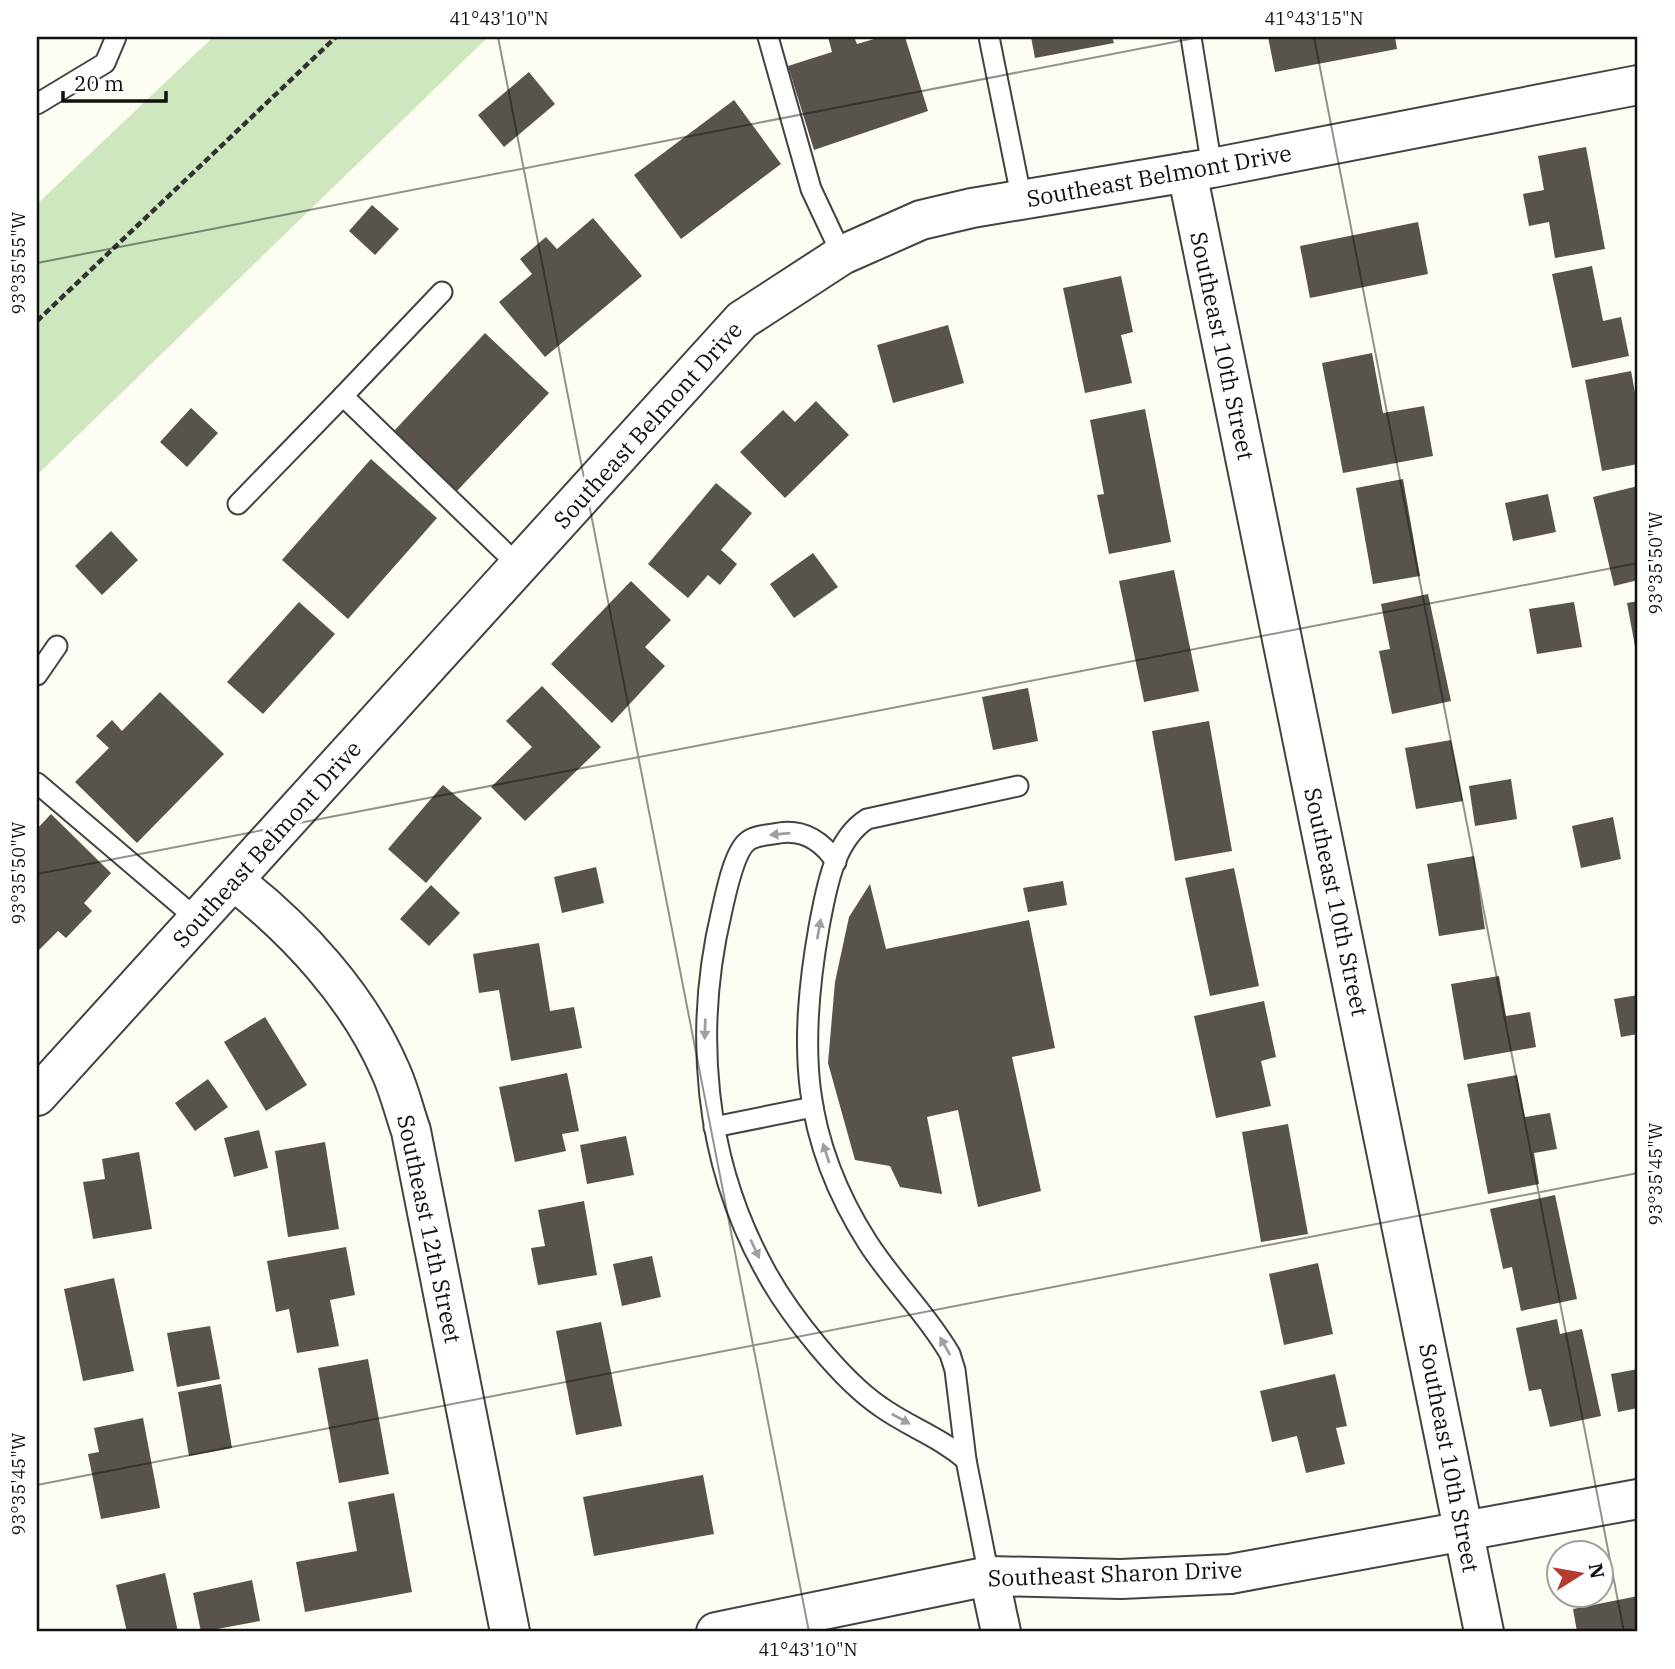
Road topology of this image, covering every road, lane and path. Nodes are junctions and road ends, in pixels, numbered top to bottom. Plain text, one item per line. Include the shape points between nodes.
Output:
1 (116, 37) edge
2 (336, 37) edge
3 (768, 37) edge
4 (989, 37) edge
5 (1192, 37) edge
6 (1638, 85) edge
7 (37, 104) edge
8 (1199, 170) junction
9 (1022, 201) junction
10 (842, 255) junction
11 (442, 292) dead end
12 (37, 321) edge
13 (343, 396) junction
14 (238, 504) dead end
15 (519, 566) junction
16 (57, 646) dead end
17 (37, 675) edge
18 (37, 783) edge
19 (1018, 786) dead end
20 (836, 862) junction
21 (234, 881) junction
22 (198, 920) junction
23 (37, 1096) edge
24 (813, 1107) junction
25 (714, 1127) junction
26 (966, 1460) junction
27 (1638, 1499) edge
28 (1464, 1533) junction
29 (989, 1576) junction
30 (510, 1632) edge
31 (716, 1632) edge
32 (1001, 1632) edge
33 (1484, 1632) edge

1 - 7 lane via 105,63
2 - 12 path
3 - 10 lane via 811,189
4 - 9 lane
5 - 8 lane
6 - 8 street, Southeast Belmont Drive
8 - 9 street, Southeast Belmont Drive
8 - 28 street, Southeast 10th Street
9 - 10 street, Southeast Belmont Drive via 921,220
10 - 15 street, Southeast Belmont Drive via 742,320
11 - 13 lane
13 - 14 lane
13 - 15 lane
15 - 21 street, Southeast Belmont Drive
16 - 17 lane
18 - 22 lane
19 - 20 lane via 867,819 842,847
24 -> 20 lane via 806,1066 808,994 826,888
20 -> 25 lane via 816,840 799,833 760,836 743,847 730,875 707,984 705,1048
21 - 22 street, Southeast Belmont Drive
21 - 30 street, Southeast 12th Street via 269,908 333,979 374,1037 391,1072 411,1131
22 - 23 street, Southeast Belmont Drive
24 - 25 lane
26 -> 24 lane via 960,1395 950,1354 868,1243 834,1177
25 -> 26 lane via 738,1212 780,1295 842,1372 873,1402 934,1435
26 - 29 lane
27 - 28 street, Southeast Sharon Drive
28 - 29 street, Southeast Sharon Drive via 1230,1574 1121,1579
28 - 33 street, Southeast 10th Street
29 - 31 street, Southeast Sharon Drive
29 - 32 street

